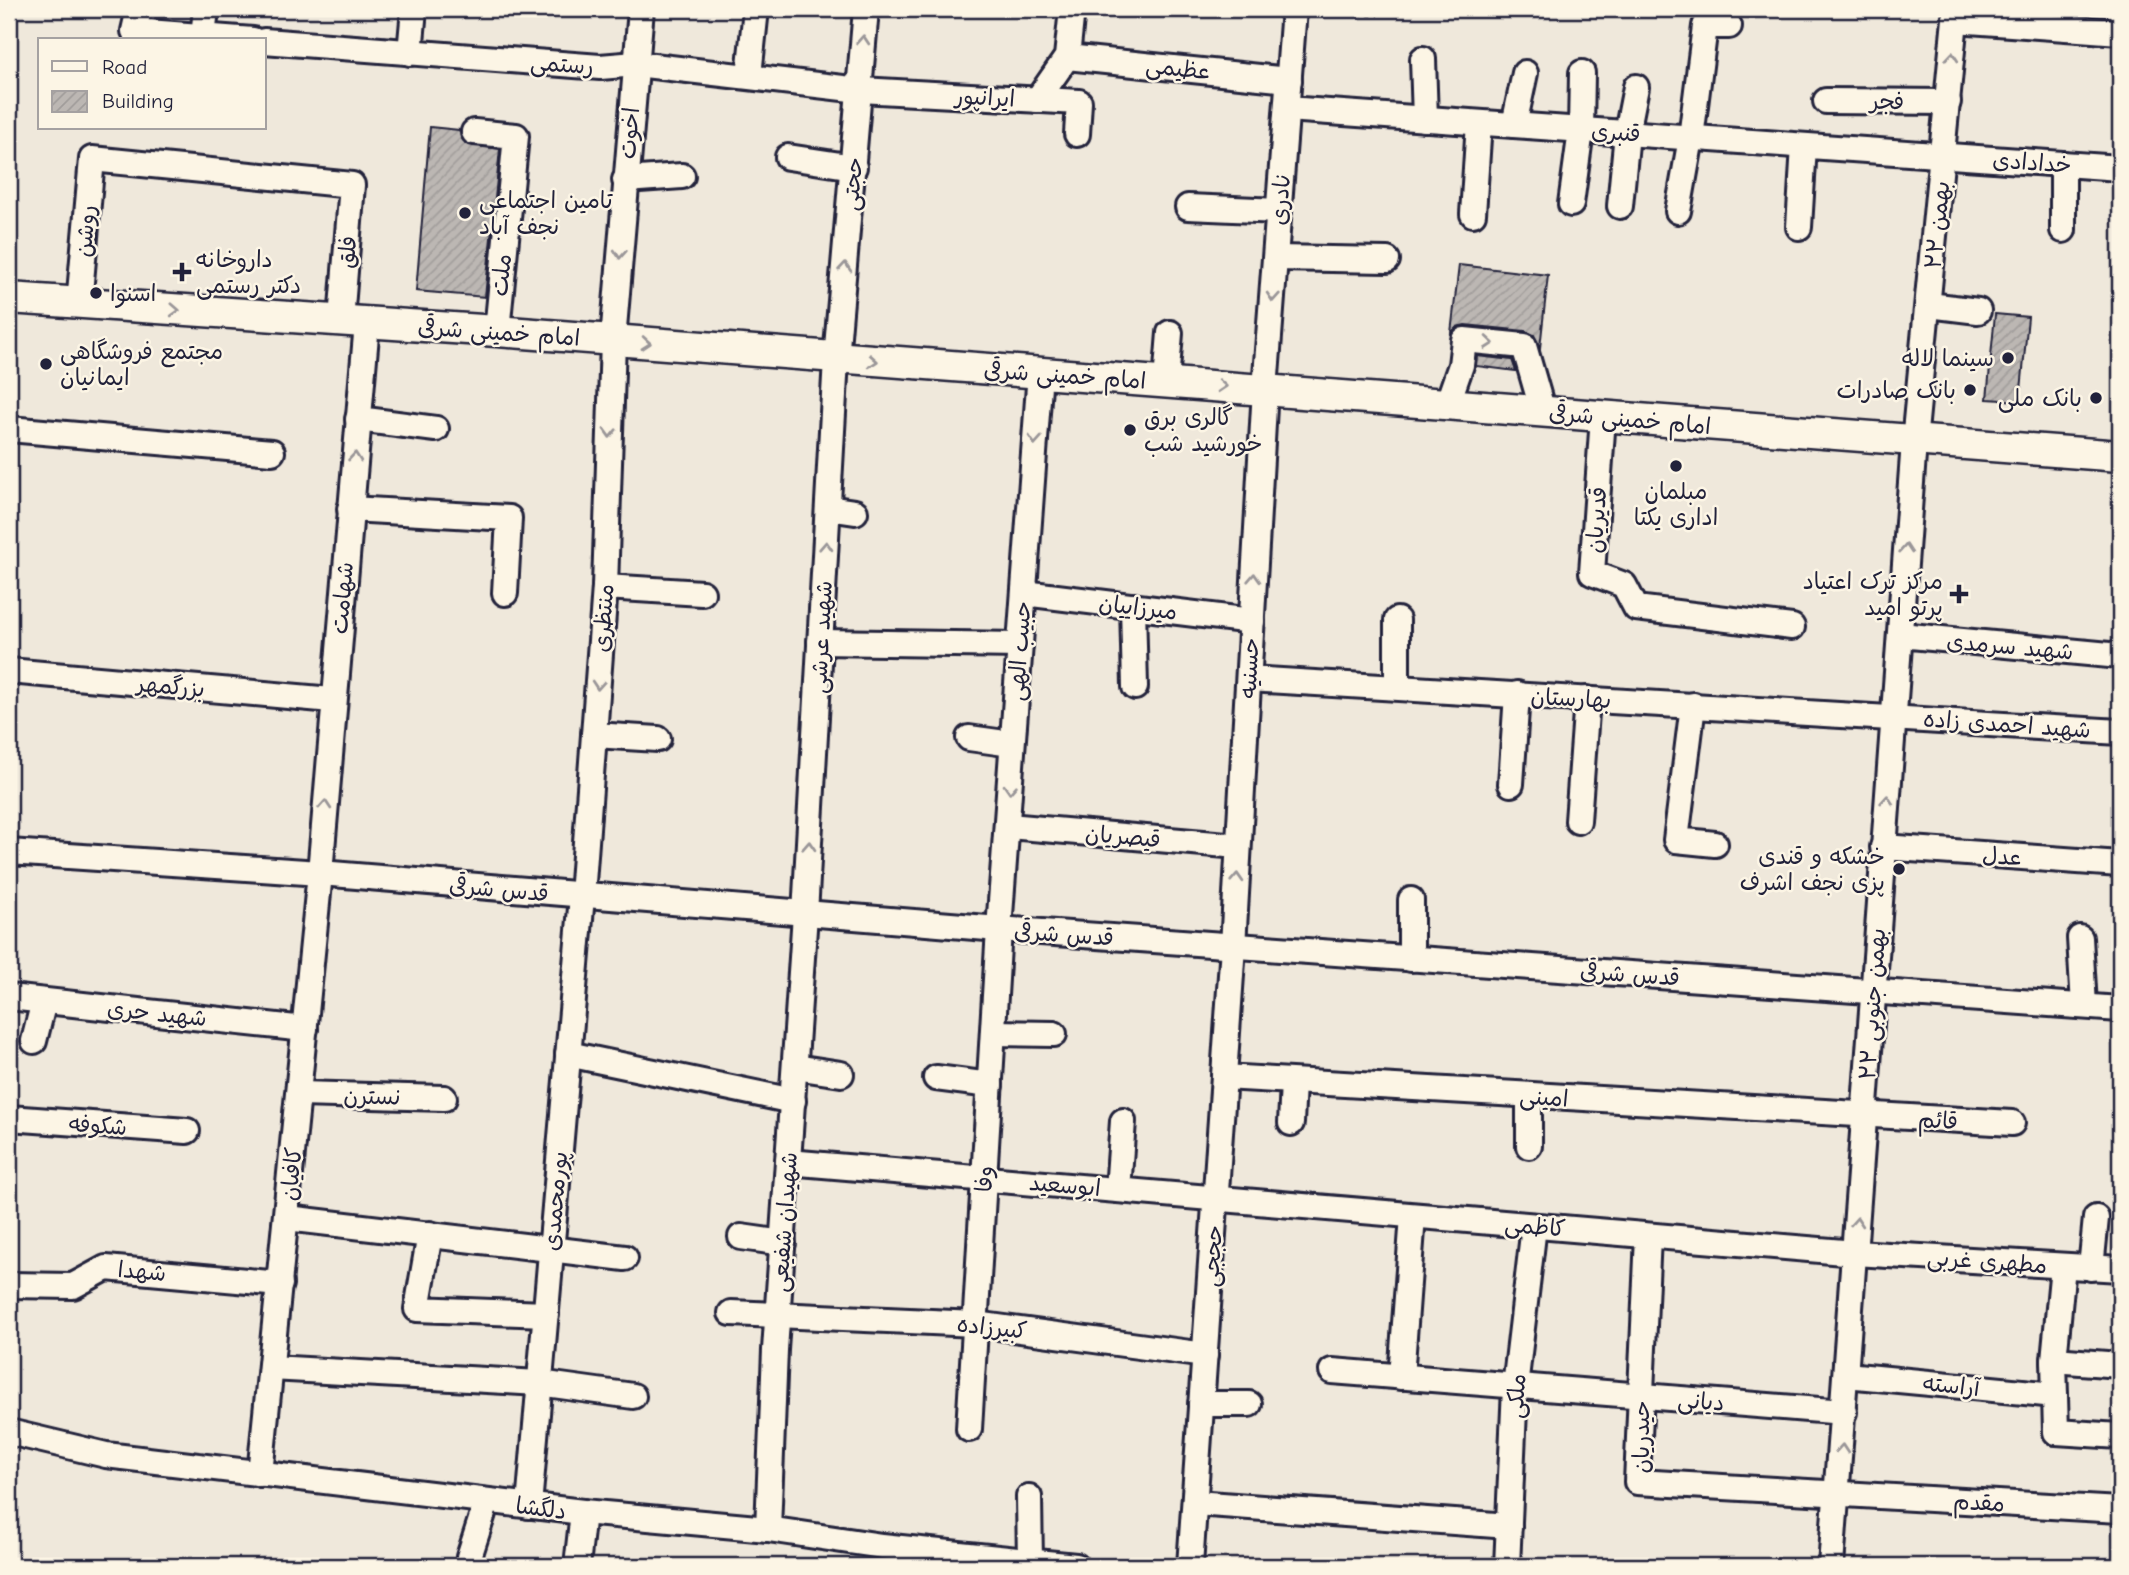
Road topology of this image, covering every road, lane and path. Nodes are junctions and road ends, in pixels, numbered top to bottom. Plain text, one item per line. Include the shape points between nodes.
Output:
1 (139, 9) edge
2 (206, 9) edge
3 (414, 9) edge
4 (642, 9) edge
5 (756, 9) edge
6 (866, 9) edge
7 (1072, 9) edge
8 (1294, 10) edge
9 (1955, 14) edge
10 (1378, 15) dead end
11 (1729, 26) dead end
12 (2120, 32) edge
13 (203, 36) junction
14 (228, 38) edge
15 (266, 41) edge
16 (410, 53) junction
17 (1067, 57) junction
18 (1423, 59) dead end
19 (635, 64) junction
20 (1525, 73) dead end
21 (1581, 73) dead end
22 (749, 75) junction
23 (1289, 80) junction
24 (1636, 87) dead end
25 (860, 90) junction
26 (1037, 100) junction
27 (1826, 101) dead end
28 (1948, 102) junction
29 (1287, 109) junction
30 (1425, 119) junction
31 (1479, 122) junction
32 (1514, 125) junction
33 (1581, 130) junction
34 (474, 132) dead end
35 (1627, 133) junction
36 (1077, 134) dead end
37 (1691, 138) junction
38 (1804, 146) junction
39 (1944, 156) junction
40 (788, 157) dead end
41 (92, 159) joint
42 (2063, 164) junction
43 (854, 167) junction
44 (2120, 168) edge
45 (682, 176) dead end
46 (625, 180) junction
47 (1571, 204) dead end
48 (1620, 206) dead end
49 (1188, 207) dead end
50 (1279, 211) junction
51 (1678, 211) dead end
52 (1472, 214) dead end
53 (1799, 227) dead end
54 (2063, 230) dead end
55 (1276, 258) junction
56 (1387, 260) dead end
57 (9, 298) edge
58 (79, 304) junction
59 (1928, 305) junction
60 (1978, 311) dead end
61 (354, 321) junction
62 (497, 331) junction
63 (1170, 334) dead end
64 (613, 340) junction
65 (836, 359) junction
66 (1040, 372) junction
67 (1166, 382) junction
68 (1265, 389) junction
69 (1447, 405) junction
70 (1544, 412) junction
71 (1603, 417) junction
72 (358, 419) junction
73 (9, 429) edge
74 (436, 429) dead end
75 (1914, 442) junction
76 (272, 452) dead end
77 (2120, 456) edge
78 (828, 508) junction
79 (350, 509) junction
80 (855, 512) dead end
81 (605, 587) junction
82 (505, 593) dead end
83 (702, 593) dead end
84 (1024, 593) junction
85 (1133, 606) junction
86 (1397, 620) dead end
87 (1252, 621) junction
88 (1792, 627) dead end
89 (1899, 635) junction
90 (820, 642) junction
91 (1020, 645) junction
92 (2120, 656) edge
93 (9, 671) edge
94 (1249, 679) junction
95 (1135, 687) dead end
96 (1397, 687) junction
97 (1517, 694) junction
98 (1587, 699) junction
99 (332, 700) junction
100 (1693, 705) junction
101 (1893, 716) junction
102 (2120, 732) edge
103 (594, 735) junction
104 (969, 738) dead end
105 (658, 739) dead end
106 (1012, 744) junction
107 (1511, 784) dead end
108 (1578, 821) dead end
109 (1008, 826) junction
110 (1715, 844) dead end
111 (1238, 846) junction
112 (1883, 848) junction
113 (9, 852) edge
114 (2120, 864) edge
115 (320, 873) junction
116 (582, 896) junction
117 (1411, 900) dead end
118 (806, 914) junction
119 (999, 929) junction
120 (2080, 938) dead end
121 (1233, 946) junction
122 (1411, 959) junction
123 (1872, 991) junction
124 (9, 997) edge
125 (44, 1000) junction
126 (2084, 1006) junction
127 (2120, 1009) edge
128 (305, 1029) junction
129 (993, 1033) junction
130 (1054, 1034) dead end
131 (34, 1041) dead end
132 (568, 1054) junction
133 (795, 1067) junction
134 (841, 1074) dead end
135 (1224, 1077) junction
136 (936, 1078) dead end
137 (1293, 1082) junction
138 (990, 1085) junction
139 (299, 1094) junction
140 (1529, 1096) junction
141 (444, 1098) dead end
142 (793, 1101) junction
143 (1864, 1117) junction
144 (9, 1118) edge
145 (1123, 1121) dead end
146 (1291, 1123) dead end
147 (2012, 1124) dead end
148 (187, 1131) dead end
149 (1529, 1146) dead end
150 (789, 1162) junction
151 (984, 1178) junction
152 (1118, 1190) junction
153 (1216, 1199) junction
154 (1413, 1216) junction
155 (287, 1218) junction
156 (2096, 1218) dead end
157 (1534, 1226) junction
158 (430, 1234) junction
159 (1648, 1236) junction
160 (741, 1237) dead end
161 (783, 1243) junction
162 (551, 1248) junction
163 (1855, 1253) junction
164 (625, 1258) dead end
165 (2063, 1266) junction
166 (2091, 1268) junction
167 (2120, 1269) edge
168 (280, 1284) junction
169 (9, 1285) edge
170 (731, 1313) dead end
171 (545, 1314) junction
172 (778, 1314) junction
173 (976, 1324) junction
174 (1205, 1354) junction
175 (2054, 1360) junction
176 (2120, 1365) edge
177 (271, 1368) junction
178 (1332, 1371) dead end
179 (1846, 1375) junction
180 (1401, 1377) junction
181 (539, 1382) junction
182 (1515, 1387) junction
183 (2055, 1395) junction
184 (633, 1396) dead end
185 (1641, 1396) junction
186 (1201, 1404) junction
187 (1250, 1404) dead end
188 (1844, 1412) junction
189 (969, 1429) dead end
190 (9, 1432) edge
191 (2120, 1436) edge
192 (260, 1474) junction
193 (1839, 1494) junction
194 (1029, 1497) dead end
195 (487, 1501) junction
196 (1195, 1503) junction
197 (529, 1506) junction
198 (2120, 1510) edge
199 (583, 1513) junction
200 (1509, 1526) junction
201 (768, 1529) junction
202 (881, 1556) edge
203 (469, 1557) dead end
204 (1030, 1562) junction
205 (577, 1566) edge
206 (1076, 1566) edge
207 (1190, 1566) edge
208 (1507, 1566) edge
209 (1831, 1566) edge

1 - 13 street via 134,31
2 - 13 street
3 - 16 street
4 - 19 street, اخوت
5 - 22 street
25 -> 6 street, حجتی
7 - 17 street
8 - 10 path
8 - 23 street, نادری
9 - 12 street
28 -> 9 street, ۲۲ بهمن
11 - 37 street via 1705,26
13 - 14 street
15 - 16 street, رستمی
16 - 19 street, رستمی via 600,68
17 - 23 street, عظیمی
17 - 26 street
18 - 30 street
19 - 22 street, رستمی
19 - 46 street, اخوت
20 - 32 street
21 - 33 street
22 - 25 street, رستمی
23 - 29 street, نادری
24 - 35 street
25 - 26 street, ایرانپور
25 - 43 street, حجتی
26 - 36 street, ایرانپور via 1079,103
27 - 28 street, فجر
28 - 39 street, ۲۲ بهمن
29 - 30 street, قنبری
29 - 50 street, نادری
30 - 31 street, قنبری
31 - 32 street, قنبری
31 - 52 street
32 - 33 street, قنبری
33 - 35 street, قنبری
33 - 47 street
34 - 62 street, ملت via 516,136
35 - 37 street, قنبری
35 - 48 street
37 - 38 street, قنبری
37 - 51 street
38 - 39 street, قنبری
38 - 53 street
39 - 42 street, خدادادی
39 - 59 street, ۲۲ بهمن
40 - 43 street
41 - 58 street, روشن
41 - 61 street, فلق via 352,185
42 - 44 street, خدادادی
42 - 54 street
65 -> 43 street, حجتی
45 - 46 street
46 -> 64 street, اخوت
49 - 50 street
50 - 55 street, نادری
55 - 56 street
55 -> 68 street, نادری
57 - 58 main road, امام خمینی شرقی
58 -> 61 main road, امام خمینی شرقی
59 - 60 street
59 - 75 street, ۲۲ بهمن
61 - 62 main road, امام خمینی شرقی
61 - 72 street, شهامت
62 - 64 main road, امام خمینی شرقی
63 - 67 street
64 -> 65 main road, امام خمینی شرقی
64 -> 81 street, منتظری
65 -> 66 main road, امام خمینی شرقی
65 - 78 street, شهید عرشی
66 - 67 main road, امام خمینی شرقی
66 -> 84 street, حبیب الهی
67 -> 68 main road, امام خمینی شرقی
68 - 69 main road, امام خمینی شرقی
87 -> 68 street, حسنیه
69 - 70 main road, امام خمینی شرقی
69 -> 70 street via 1464,340 1524,346
70 - 71 main road, امام خمینی شرقی
71 - 75 main road, امام خمینی شرقی
71 - 88 street, قدیریان via 1592,573 1624,585 1636,608
72 - 74 street
79 -> 72 street, شهامت
73 - 76 street
75 - 77 main road, امام خمینی شرقی
89 -> 75 street, ۲۲ بهمن جنوبی
78 - 80 street
90 -> 78 street, شهید عرشی
79 - 82 street via 509,518
79 - 99 street, شهامت
81 - 83 street
81 -> 103 street, منتظری
84 - 85 street, میرزاییان
84 - 91 street, حبیب الهی
85 - 87 street, میرزاییان
85 - 95 street
86 - 96 street
87 - 94 street, حسنیه
89 - 92 street, شهید سرمدی
89 - 101 street, ۲۲ بهمن جنوبی
90 - 91 street
118 -> 90 street, شهید عرشی
91 - 106 street, حبیب الهی
93 - 99 street, بزرگمهر
94 - 96 street, بهارستان
94 - 111 street, حسنیه
96 - 97 street, بهارستان
97 - 98 street, بهارستان
97 - 107 street
98 - 100 street, بهارستان
98 - 108 street
115 -> 99 street, شهامت
100 - 101 street, بهارستان
100 - 110 street via 1676,840
101 - 102 street, شهید احمدی زاده
112 -> 101 street, ۲۲ بهمن جنوبی
103 - 105 street
103 - 116 street, منتظری
104 - 106 street
106 -> 109 street, حبیب الهی
109 - 111 street, قیصریان
109 - 119 street, حبیب الهی
121 -> 111 street, حسنیه
112 - 114 street, عدل
112 - 123 street, ۲۲ بهمن جنوبی
113 - 115 street, قدس شرقی
115 - 116 street, قدس شرقی
115 - 128 street, کافیان
116 - 118 street, قدس شرقی
116 - 132 street, پورمحمدی
117 - 122 street
118 - 119 street, قدس شرقی
118 - 133 street, شهیدان شفیعی
119 - 121 street, قدس شرقی
119 - 129 street, وفا
120 - 126 street
121 - 122 street, قدس شرقی
121 - 135 street, حججی
122 - 123 street, قدس شرقی
123 - 126 street, قدس شرقی
123 - 143 street, ۲۲ بهمن جنوبی
124 - 125 street, شهید حری
125 - 128 street, شهید حری
125 - 131 street
126 - 127 street, قدس شرقی
128 - 139 street, کافیان
129 - 130 street
129 - 138 street, وفا
132 - 142 street
132 - 162 street, پورمحمدی
133 - 134 street
133 - 142 street, شهیدان شفیعی
135 - 137 street, امینی
135 - 153 street, حججی
136 - 138 street
137 - 140 street, امینی
137 - 146 street
138 - 151 street, وفا
139 - 141 street, نسترن
139 - 155 street, کافیان
140 - 143 street, امینی
140 - 149 street
142 - 150 street, شهیدان شفیعی
143 - 147 street, قائم
163 -> 143 street, ۲۲ بهمن جنوبی
144 - 148 street, شکوفه
145 - 152 street
150 - 151 street, ابوسعید
150 - 161 street, شهیدان شفیعی
151 - 152 street, ابوسعید
151 - 173 street, وفا
152 - 153 street, ابوسعید
153 - 154 street, کاظمی
153 - 174 street, حججی
154 - 157 street, کاظمی
154 - 180 street
155 - 158 street
155 - 168 street, کافیان
156 - 166 street
157 - 159 street, کاظمی
157 - 182 street, ملکی
158 - 162 street
158 - 171 street via 417,1309
159 - 163 street, کاظمی
159 - 185 street, حیدریان
160 - 161 street
161 - 172 street, شهیدان شفیعی
162 - 164 street
162 - 171 street, پورمحمدی
163 - 165 street, مطهری غربی
163 - 179 street, ۲۲ بهمن جنوبی
165 - 166 street, مطهری غربی
165 - 175 street
166 - 167 street, مطهری غربی
168 - 169 street, شهدا via 106,1268 73,1286
168 - 177 street, کافیان
170 - 172 street, کبیرزاده
171 - 181 street, پورمحمدی
172 - 173 street, کبیرزاده
172 - 201 street, شهیدان شفیعی
173 - 174 street, کبیرزاده
173 - 189 street, وفا
174 - 186 street, حججی
175 - 176 street
175 - 183 street
177 - 181 street
177 - 192 street, کافیان
178 - 180 street, دیانی
179 - 183 street, آراسته
179 - 188 street, ۲۲ بهمن جنوبی
180 - 182 street, دیانی
181 - 184 street
181 - 197 street, پورمحمدی
182 - 185 street, دیانی
182 - 200 street, ملکی
183 - 191 street via 2056,1432
185 - 188 street, دیانی
185 - 193 street, حیدریان via 1637,1482
186 - 187 street
186 - 196 street, حججی
193 -> 188 street, ۲۲ بهمن جنوبی
190 - 192 street, دلگشا via 106,1455
192 - 195 street, دلگشا
193 - 198 street, مقدم
193 - 209 street, ۲۲ بهمن جنوبی
194 - 204 street
195 - 197 street, دلگشا
195 - 203 street
196 - 200 street
196 - 207 street, حججی
197 - 199 street, دلگشا
199 - 201 street, دلگشا
199 - 205 street
200 - 208 street, ملکی
201 - 202 street, دلگشا
202 - 204 street, دلگشا
204 - 206 street, دلگشا

